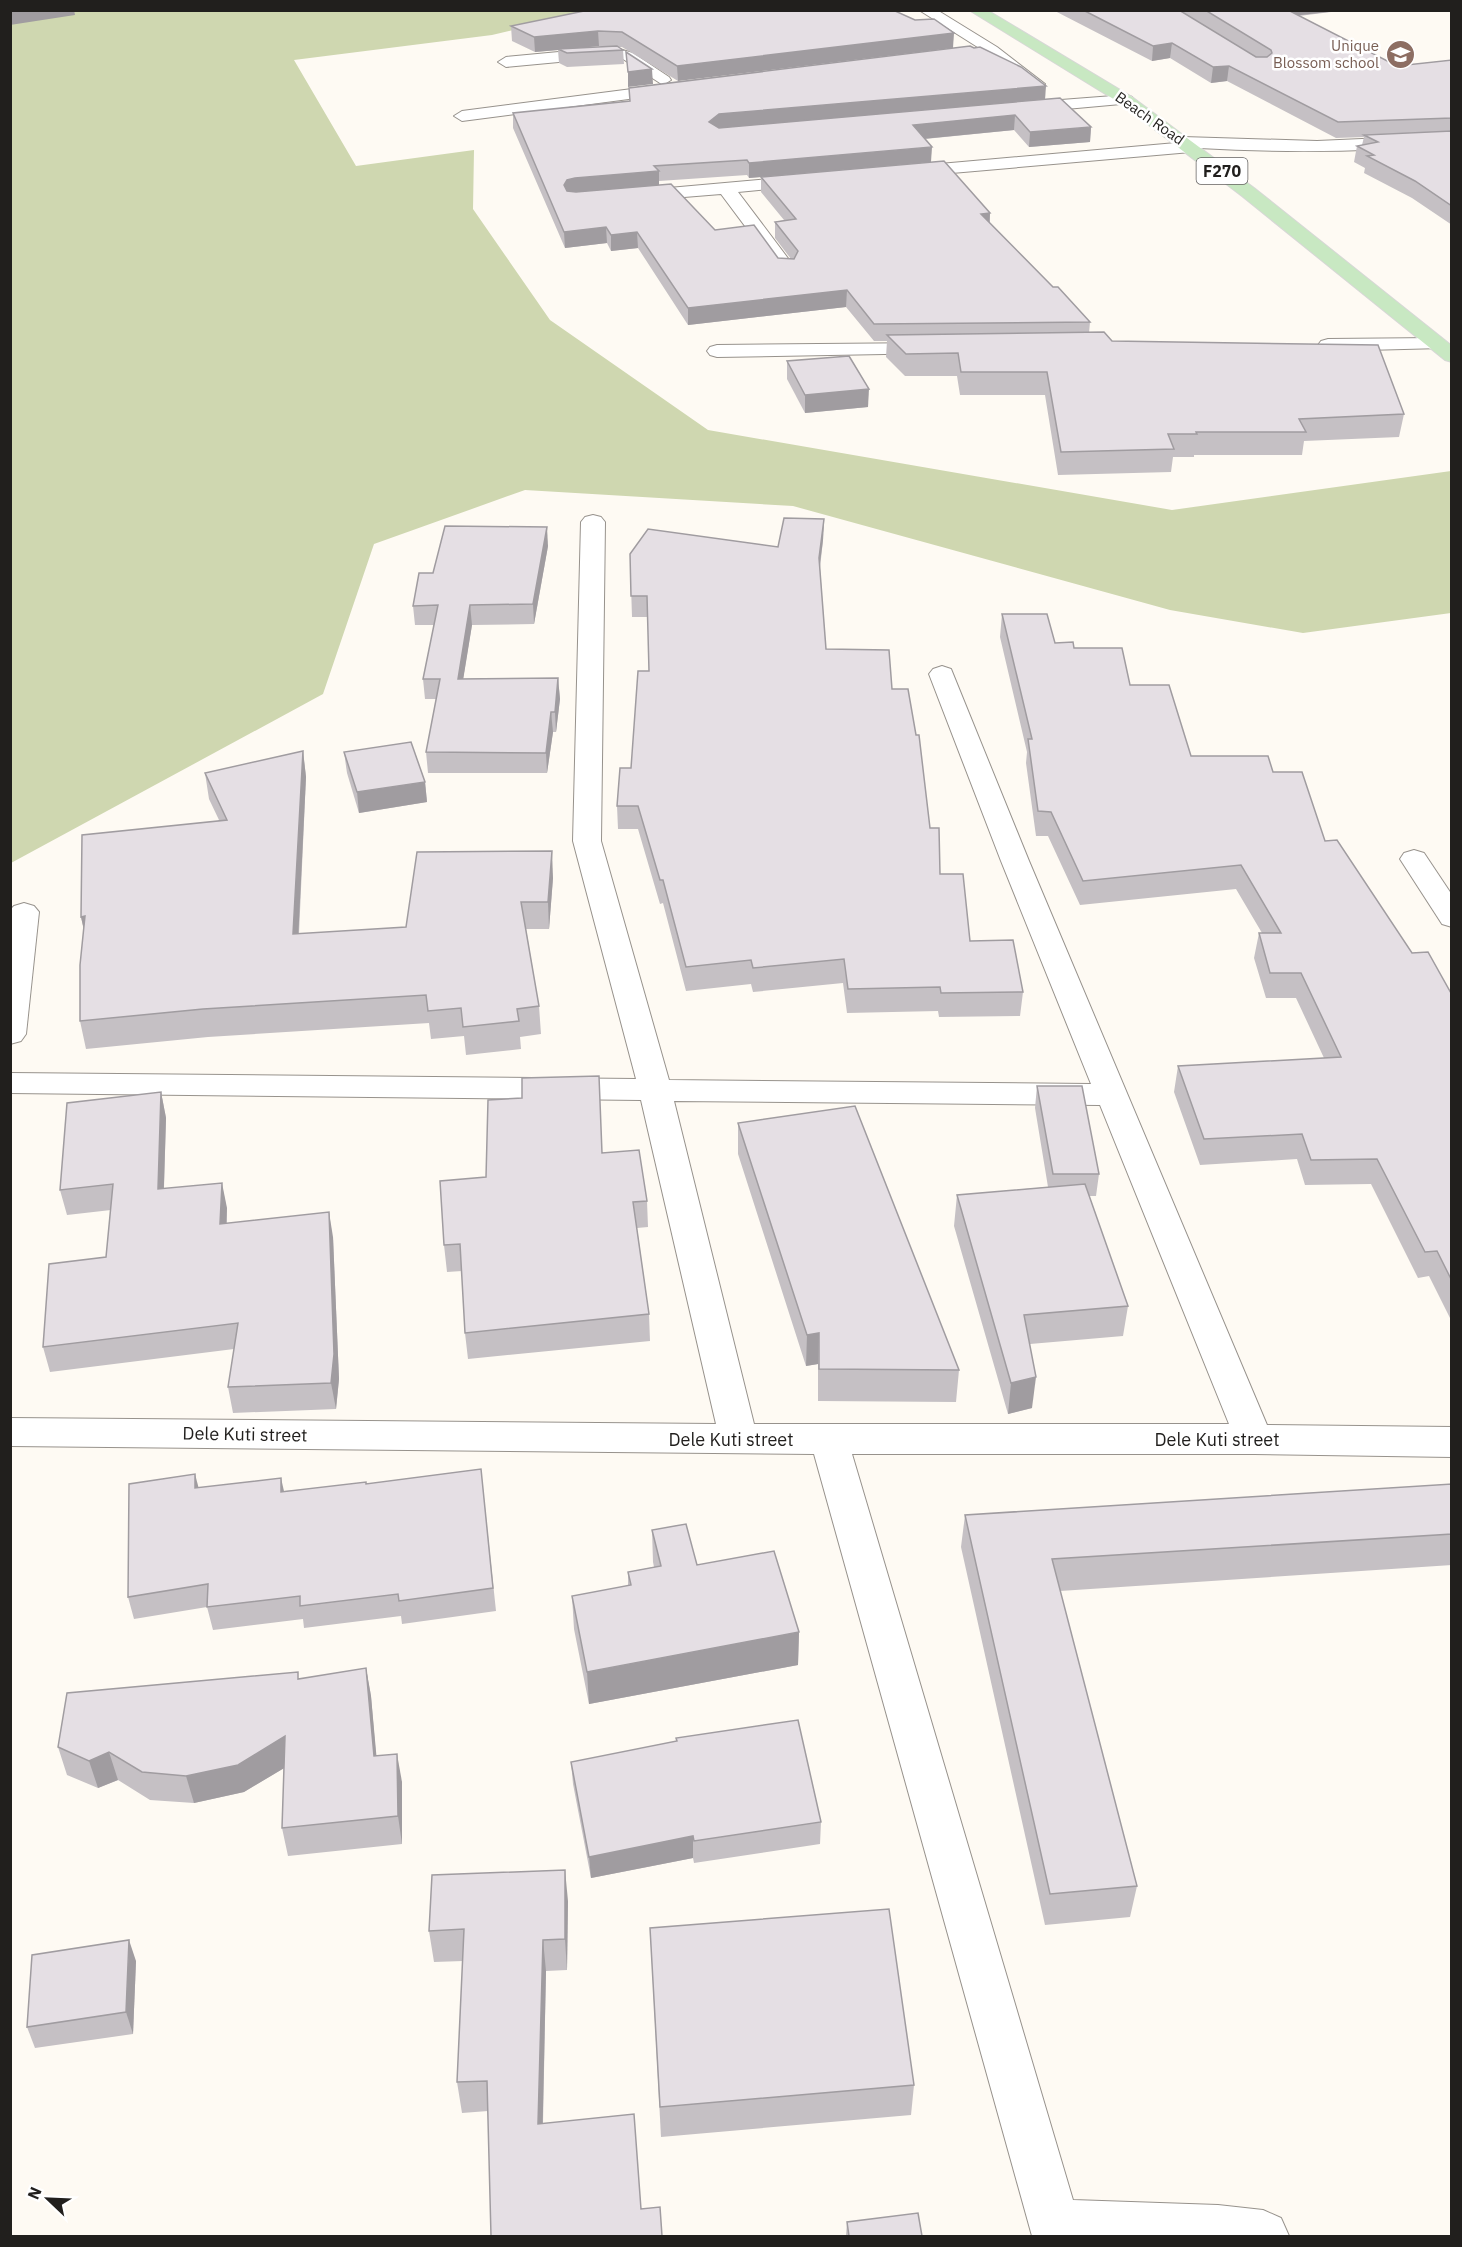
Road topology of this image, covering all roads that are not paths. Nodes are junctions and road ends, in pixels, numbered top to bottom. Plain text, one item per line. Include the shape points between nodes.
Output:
1 (926, 10) edge
2 (976, 10) edge
3 (992, 50) junction
4 (969, 53) edge
5 (506, 62) dead end
6 (1126, 100) junction
7 (1065, 105) junction
8 (1005, 110) edge
9 (462, 116) dead end
10 (1452, 141) edge
11 (1187, 144) junction
12 (885, 174) edge
13 (817, 180) edge
14 (726, 188) junction
15 (622, 197) edge
16 (787, 269) edge
17 (1435, 344) junction
18 (1307, 345) edge
19 (954, 349) edge
20 (717, 351) dead end
21 (1452, 356) edge
22 (593, 522) dead end
23 (942, 674) dead end
24 (1414, 859) dead end
25 (24, 912) dead end
26 (1452, 918) edge
27 (10, 1034) edge
28 (10, 1083) edge
29 (655, 1089) junction
30 (1112, 1095) junction
31 (10, 1432) edge
32 (738, 1439) junction
33 (830, 1439) junction
34 (1254, 1439) junction
35 (1452, 1442) edge
36 (1056, 2230) edge
37 (1263, 2236) edge

1 - 3 street
2 - 6 main road, Beach Road / F270
3 - 4 street
3 - 7 street
5 - 9 street via 622,54 680,87
6 - 7 street
6 - 11 main road, Beach Road / F270
7 - 8 street
10 - 11 street via 1318,148
11 - 12 street
11 - 17 main road, Beach Road / F270
13 - 14 street
14 - 15 street
14 - 16 street
17 - 18 street
17 - 21 main road, Beach Road / F270
19 - 20 street
22 - 29 street via 587,841
23 - 30 street
24 - 26 street
25 - 27 street
28 - 29 street
29 - 30 street
29 - 32 street
30 - 34 street
31 - 32 street, Dele Kuti street
32 - 33 street, Dele Kuti street
33 - 34 street, Dele Kuti street
33 - 36 street
34 - 35 street, Dele Kuti street
36 - 37 street via 1218,2231

